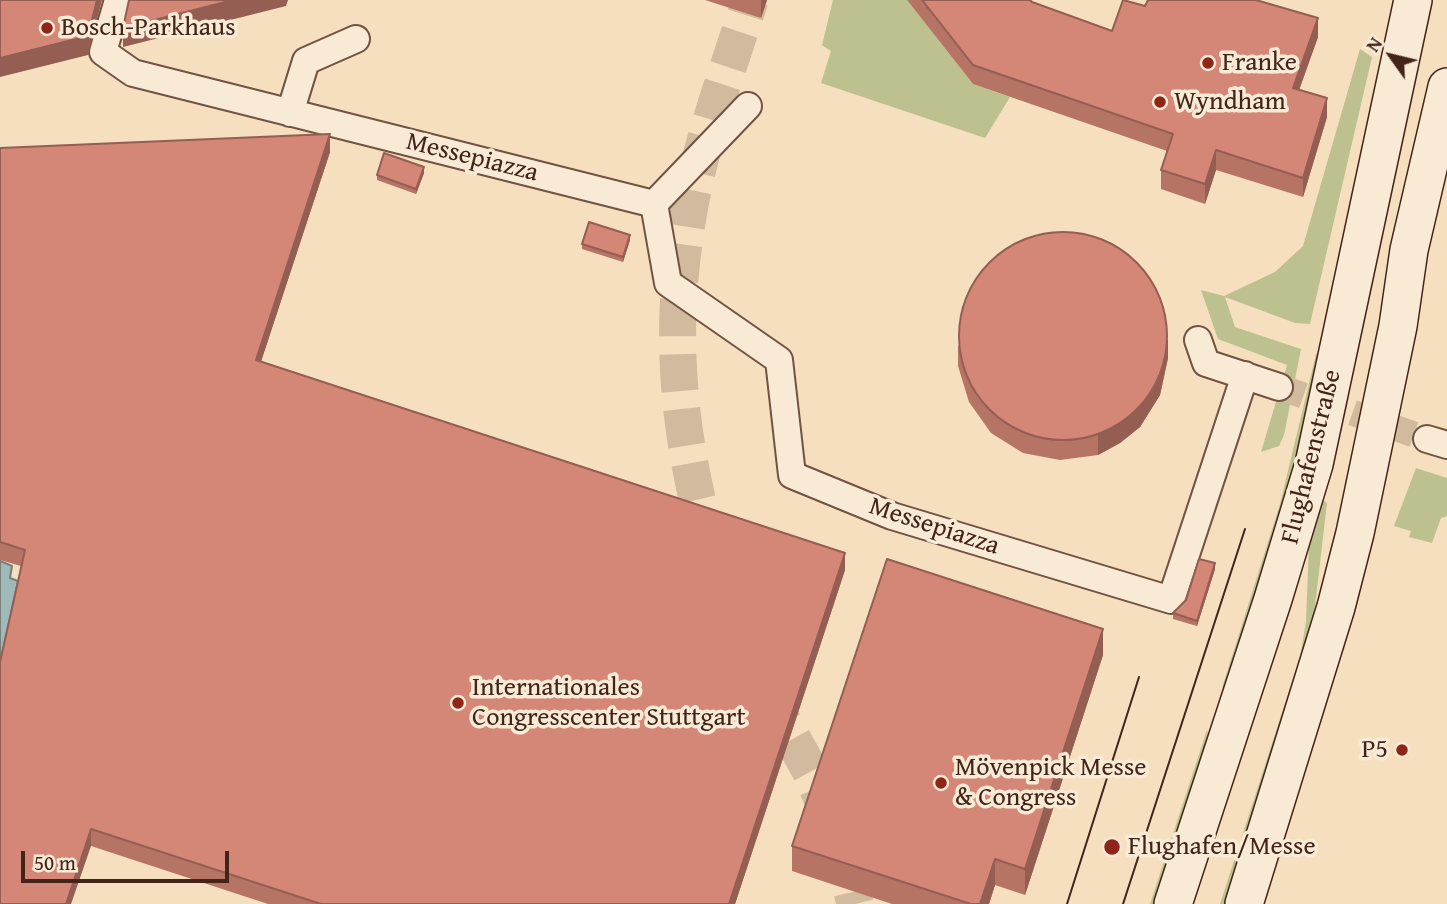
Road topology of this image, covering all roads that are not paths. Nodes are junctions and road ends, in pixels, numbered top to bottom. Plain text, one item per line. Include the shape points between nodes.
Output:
1 (118, 0) edge
2 (1413, 0) edge
3 (356, 39) dead end
4 (1447, 87) edge
5 (748, 106) dead end
6 (290, 113) junction
7 (654, 204) junction
8 (1198, 340) dead end
9 (1245, 375) junction
10 (1279, 387) tunnel mouth
11 (1173, 904) edge
12 (1244, 904) edge

1 - 6 street, Messepiazza via 103,52 133,74
2 - 11 main road, Flughafenstraße via 1314,464
3 - 6 street via 306,61
4 - 12 main road, Flughafenstraße via 1409,250 1360,512 1336,607
5 - 7 street
6 - 7 street, Messepiazza
7 - 9 street, Messepiazza via 668,283 779,360 792,475 892,516 1171,600
8 - 9 street via 1206,363
9 - 10 street

